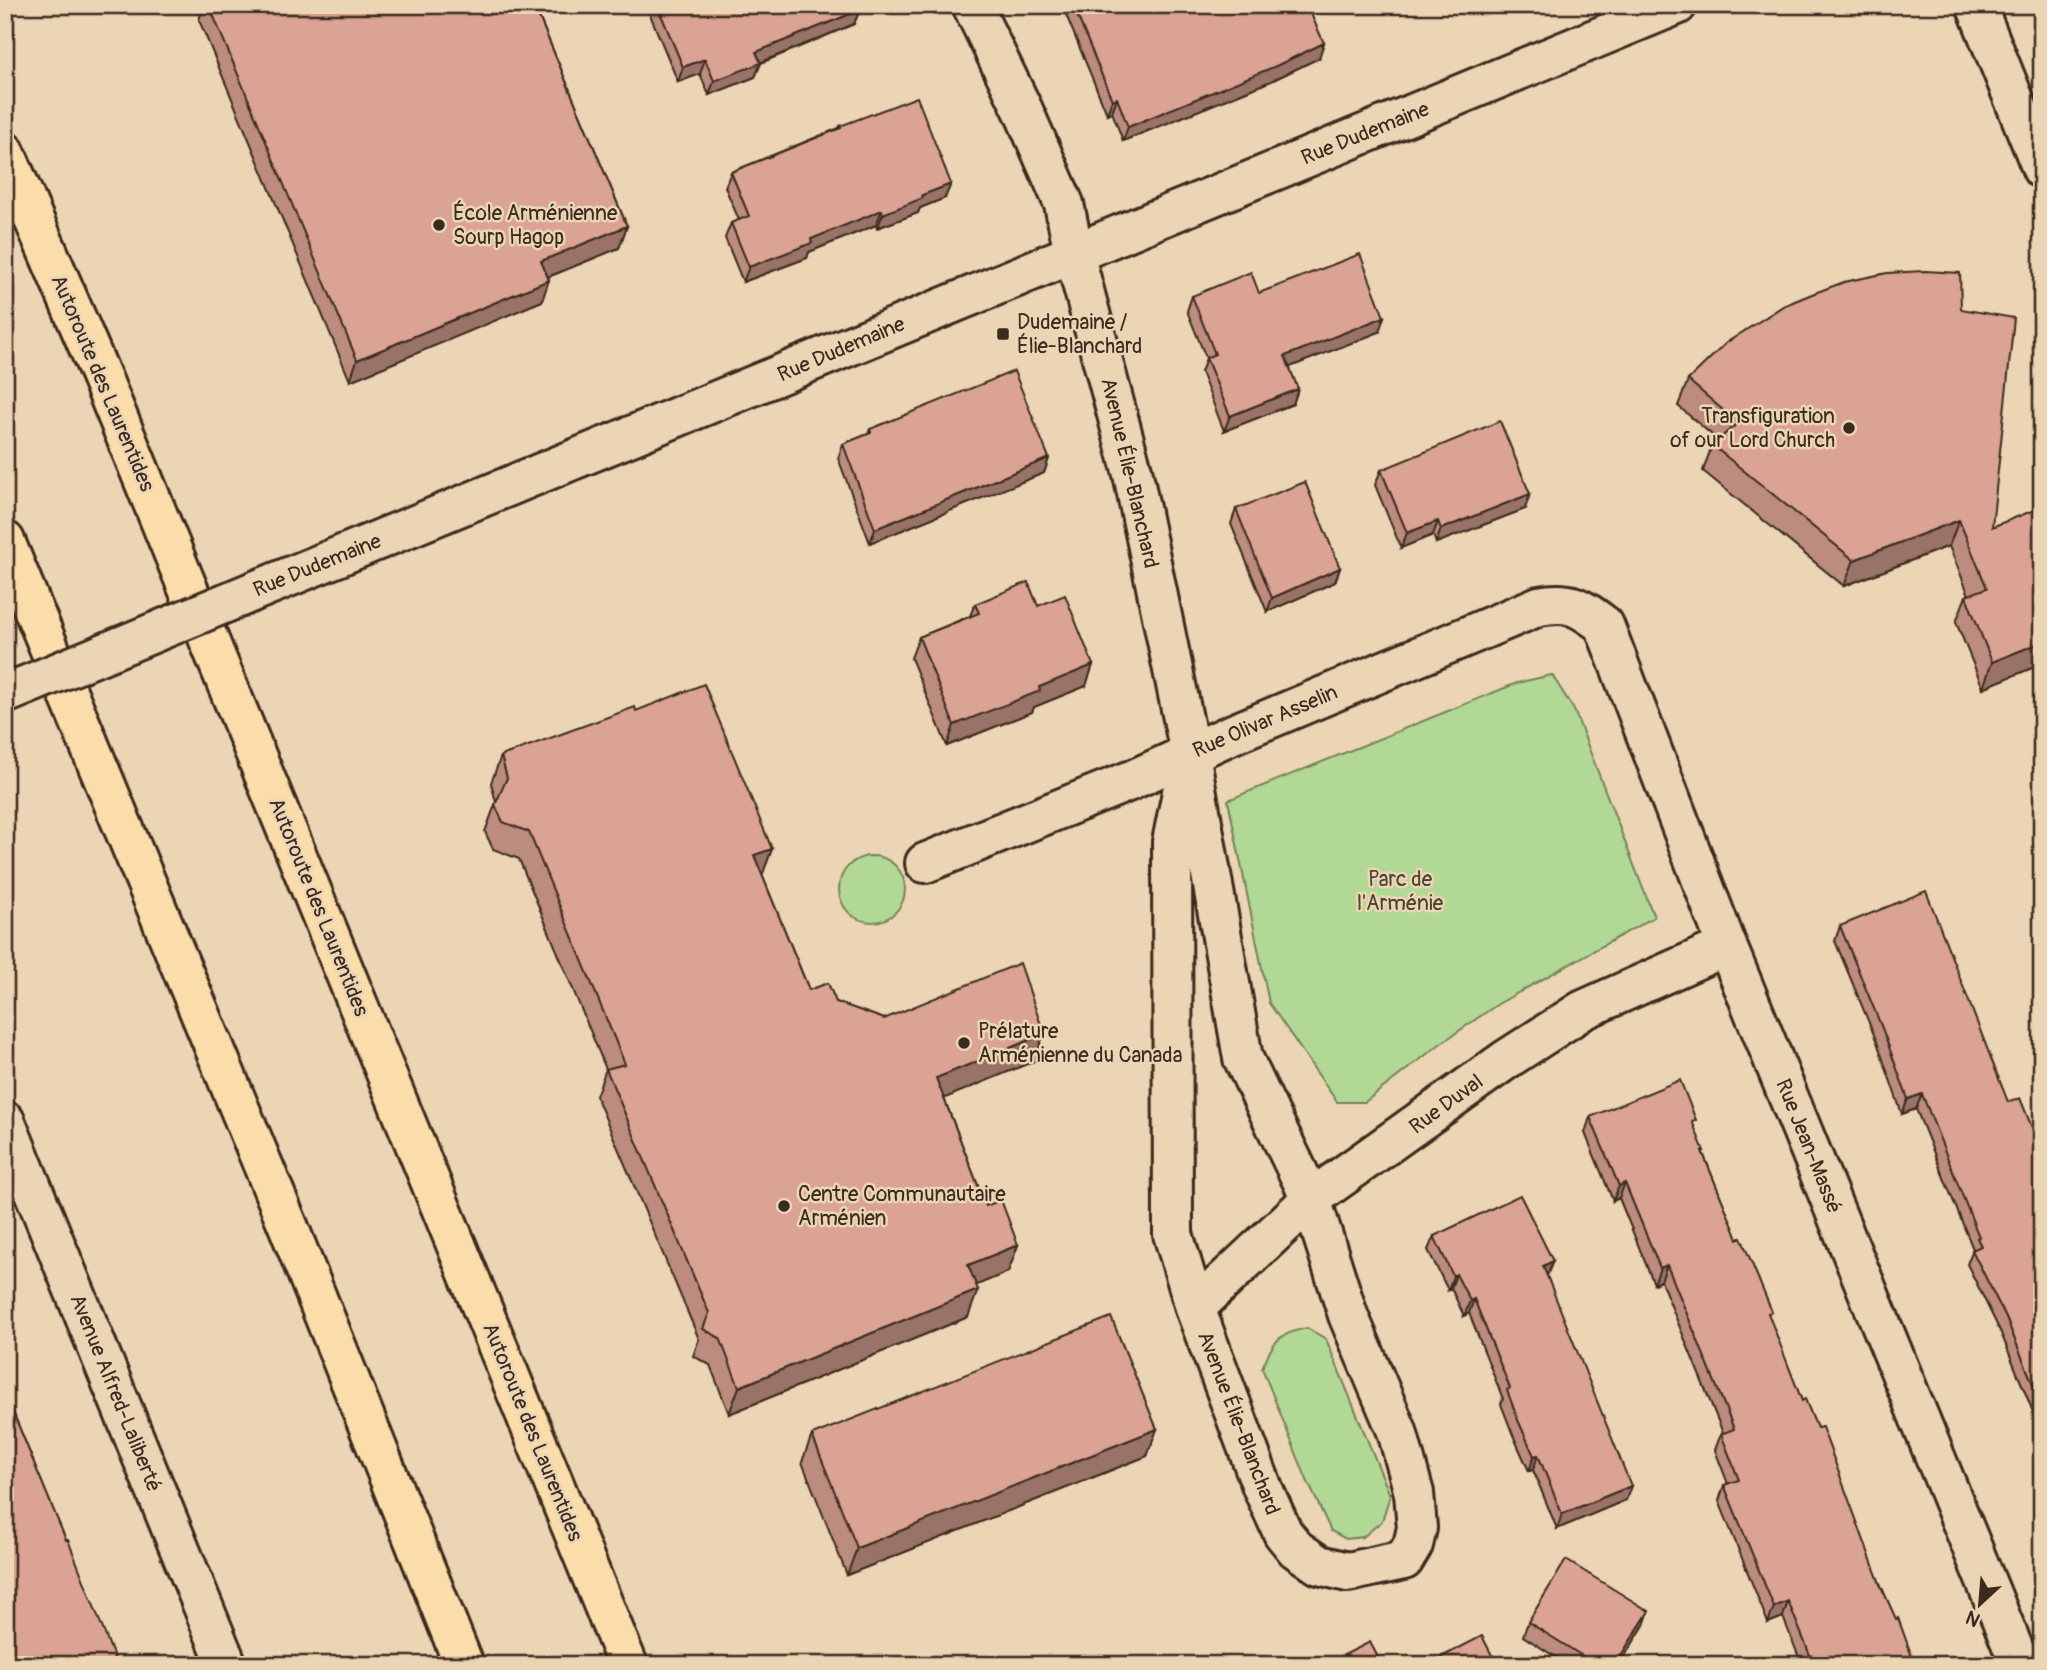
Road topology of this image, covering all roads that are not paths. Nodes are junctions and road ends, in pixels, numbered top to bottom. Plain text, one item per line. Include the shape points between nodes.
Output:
1 (972, 5) edge
2 (1677, 5) edge
3 (1976, 5) edge
4 (5, 152) edge
5 (2042, 169) edge
6 (1074, 253) junction
7 (5, 541) edge
8 (1604, 625) joint
9 (5, 694) edge
10 (1190, 753) junction
11 (925, 863) dead end
12 (1727, 946) junction
13 (5, 1121) edge
14 (1311, 1199) junction
15 (1195, 1308) junction
16 (228, 1665) edge
17 (464, 1665) edge
18 (628, 1665) edge
19 (2020, 1665) edge

1 - 6 street, Avenue Élie-Blanchard via 1056,184
2 - 6 street, Rue Dudemaine
3 - 5 street
4 - 18 highway, Autoroute des Laurentides
6 - 9 street, Rue Dudemaine, bridge
6 - 10 street, Avenue Élie-Blanchard via 1133,474
7 - 17 highway
8 - 10 street, Rue Olivar Asselin via 1570,604 1539,606
8 - 12 street, Rue Jean-Massé
10 - 11 street, Rue Olivar Asselin
10 - 14 street, Avenue Élie-Blanchard via 1242,1058
10 - 15 street, Avenue Élie-Blanchard via 1172,842 1173,1234
12 - 14 street, Rue Duval via 1583,1010
12 - 19 street, Rue Jean-Massé
13 - 16 street, Avenue Alfred-Laliberté
14 - 15 street, Rue Duval
14 - 15 street, Avenue Élie-Blanchard via 1348,1315 1397,1431 1414,1493 1417,1528 1404,1560 1348,1572 1320,1565 1296,1549 1263,1489

